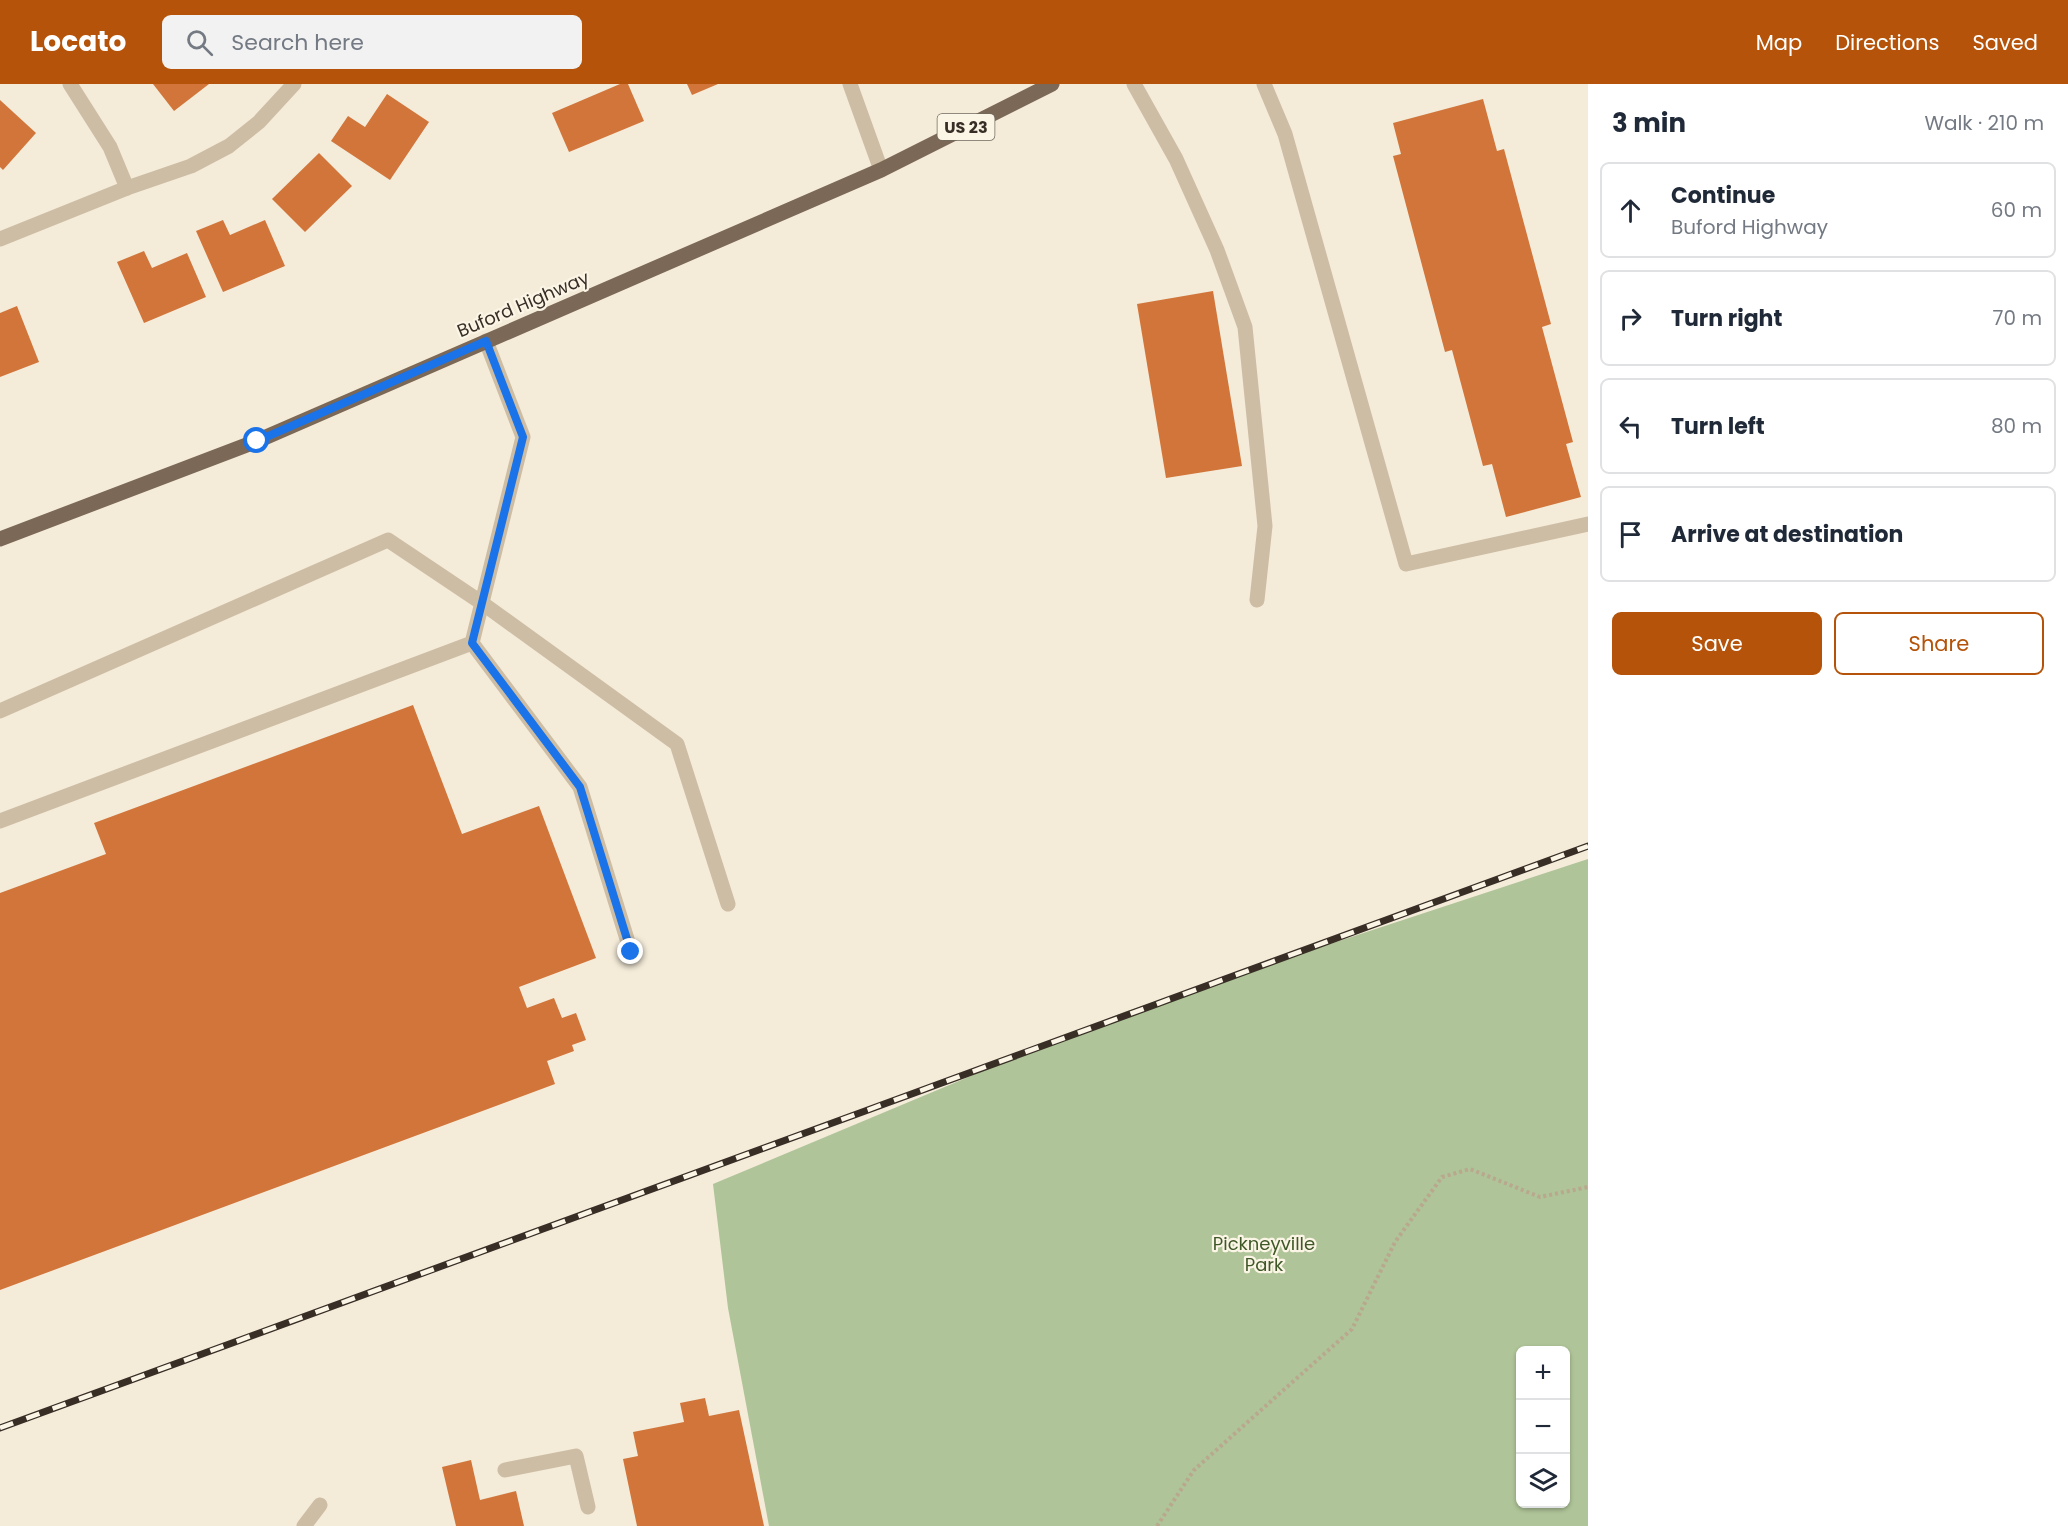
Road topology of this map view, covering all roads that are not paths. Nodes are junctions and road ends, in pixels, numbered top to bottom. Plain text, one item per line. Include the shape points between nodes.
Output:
1 (70, 84) edge
2 (294, 84) edge
3 (850, 84) edge
4 (1052, 84) edge
5 (1134, 84) edge
6 (1264, 84) edge
7 (881, 170) junction
8 (127, 188) junction
9 (0, 239) edge
10 (486, 341) junction
11 (1588, 524) edge
12 (0, 539) edge
13 (1257, 600) dead end
14 (482, 603) junction
15 (472, 643) junction
16 (0, 711) edge
17 (0, 821) edge
18 (728, 904) dead end
19 (631, 952) dead end
20 (505, 1470) dead end
21 (320, 1505) dead end
22 (588, 1507) dead end
23 (304, 1526) edge

1 - 8 street via 110,147
2 - 8 street via 259,122 229,146 191,166
3 - 7 street
4 - 7 main road, Buford Highway / US 23
5 - 13 street via 1176,159 1217,250 1245,327 1265,526
6 - 11 street via 1285,134 1406,564
7 - 10 main road, Buford Highway / US 23
8 - 9 street
10 - 12 main road, Buford Highway / US 23 via 257,441
10 - 14 street via 523,437
14 - 15 street
14 - 16 street via 388,540
14 - 18 street via 676,744
15 - 17 street
15 - 19 street via 580,787
20 - 22 street via 576,1456
21 - 23 street

